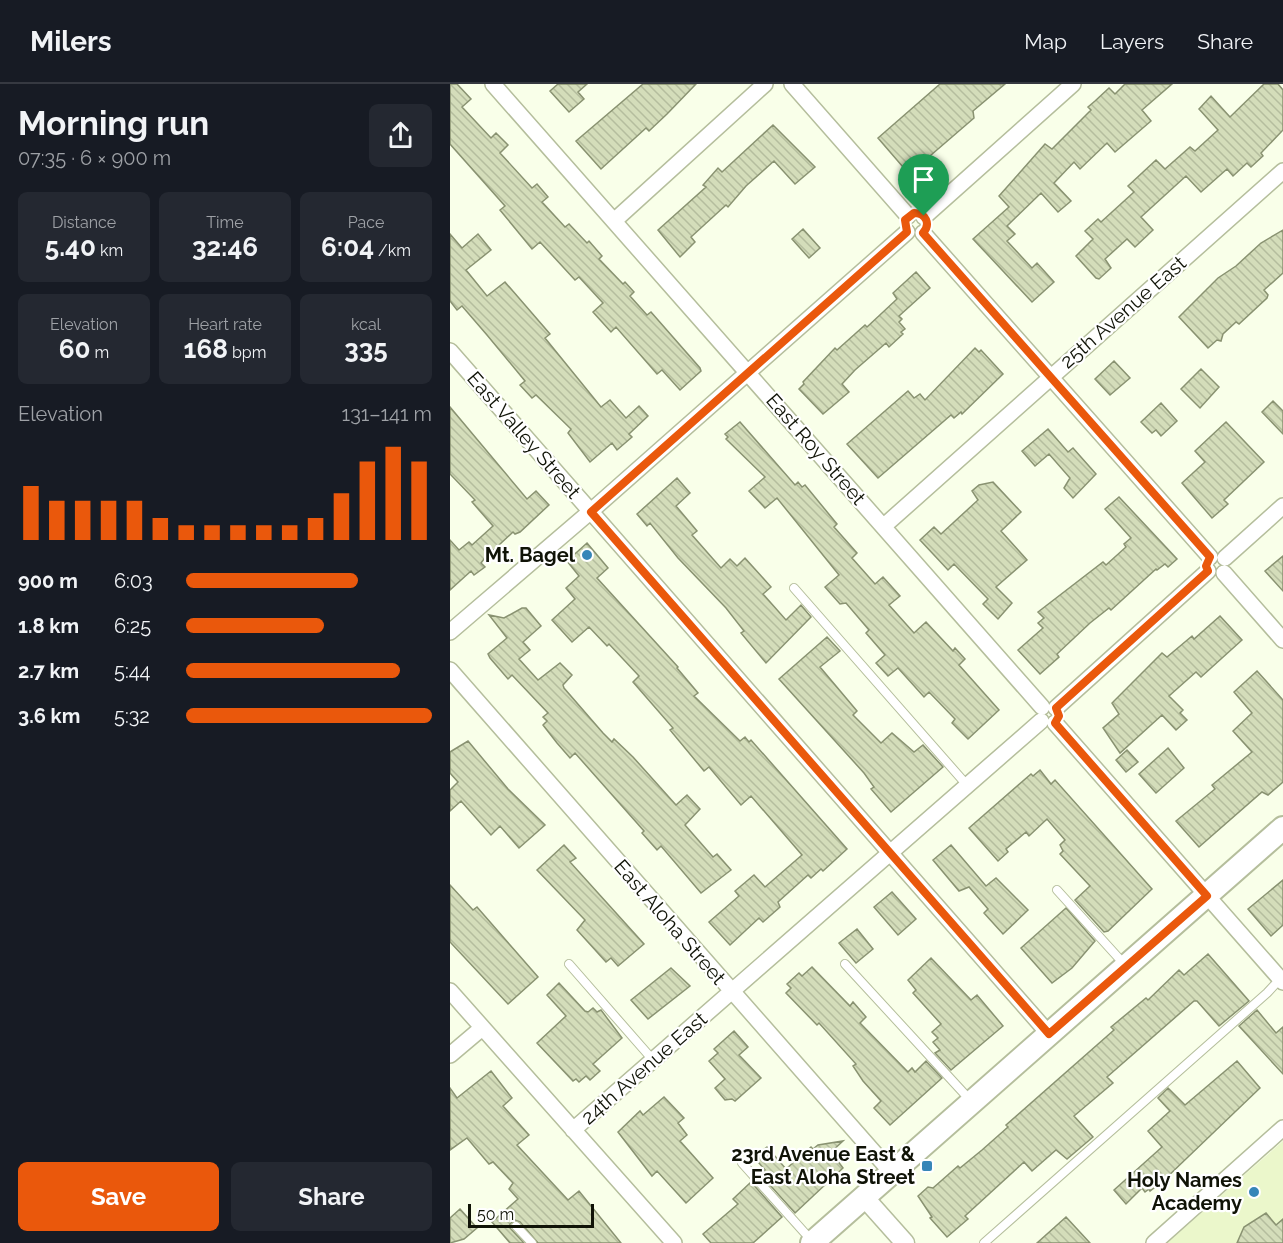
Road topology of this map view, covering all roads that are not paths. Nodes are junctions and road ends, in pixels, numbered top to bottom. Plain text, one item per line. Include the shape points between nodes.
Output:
1 (493, 84) edge
2 (765, 84) edge
3 (792, 84) edge
4 (1073, 84) edge
5 (1283, 171) edge
6 (908, 216) junction
7 (924, 216) junction
8 (614, 221) junction
9 (907, 232) junction
10 (923, 233) junction
11 (450, 351) edge
12 (748, 371) junction
13 (1050, 377) junction
14 (1283, 506) edge
15 (591, 512) junction
16 (884, 526) junction
17 (1217, 565) junction
18 (794, 588) dead end
19 (450, 632) edge
20 (1283, 640) edge
21 (450, 670) edge
22 (1048, 715) junction
23 (966, 784) junction
24 (1283, 828) edge
25 (889, 852) junction
26 (1057, 890) dead end
27 (1207, 896) junction
28 (569, 964) dead end
29 (845, 964) dead end
30 (1126, 966) junction
31 (1282, 979) edge
32 (450, 991) edge
33 (731, 991) junction
34 (482, 1028) junction
35 (1049, 1034) junction
36 (450, 1055) edge
37 (653, 1060) junction
38 (972, 1102) junction
39 (1283, 1128) edge
40 (573, 1130) junction
41 (742, 1163) dead end
42 (891, 1173) junction
43 (864, 1197) junction
44 (516, 1226) dead end
45 (532, 1243) edge
46 (674, 1243) edge
47 (813, 1243) edge
48 (905, 1243) edge
49 (984, 1243) edge
50 (1154, 1243) edge

1 - 8 street, East Roy Street
2 - 8 street
3 - 6 street
4 - 7 street
5 - 13 street, 25th Avenue East
6 - 7 street
6 - 9 street via 904,223
7 - 10 street via 928,224
8 - 12 street, East Roy Street
9 - 10 street via 915,236
9 - 12 street
10 - 13 street
11 - 15 street, East Valley Street
12 - 15 street
12 - 16 street, East Roy Street
13 - 16 street, 25th Avenue East
13 - 17 street
14 - 17 street, 24th Avenue East
15 - 19 street
15 - 25 street, East Valley Street
16 - 22 street, East Roy Street
17 - 20 street
17 - 22 street, 24th Avenue East
18 - 23 lane
21 - 33 street, East Aloha Street
22 - 23 street, 24th Avenue East
22 - 27 street, East Roy Street
23 - 25 street, 24th Avenue East
24 - 27 main road
25 - 33 street, 24th Avenue East
25 - 35 street, East Valley Street
26 - 30 lane
27 - 30 main road
27 - 31 street, East Roy Street
28 - 37 lane
29 - 38 lane
30 - 35 main road
31 - 49 lane
32 - 34 street
33 - 37 street, 24th Avenue East
33 - 42 street, East Aloha Street
34 - 36 street
34 - 40 street
35 - 38 main road
37 - 40 street, 24th Avenue East
38 - 42 main road
39 - 50 street
40 - 46 street
41 - 47 lane
42 - 43 main road
43 - 47 main road
43 - 48 street
44 - 45 lane

